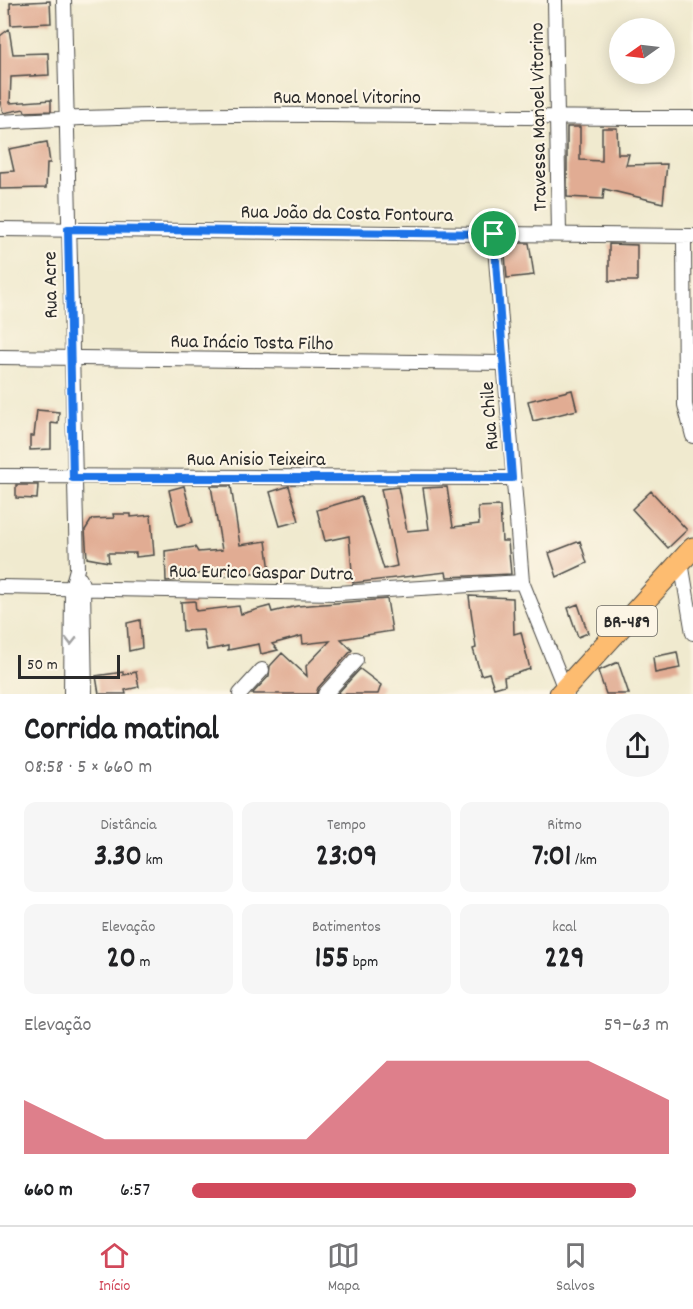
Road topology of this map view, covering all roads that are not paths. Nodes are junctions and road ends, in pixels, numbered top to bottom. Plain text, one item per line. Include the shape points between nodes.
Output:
1 (64, 0) edge
2 (555, 0) edge
3 (66, 118) junction
4 (693, 118) edge
5 (557, 119) junction
6 (0, 122) edge
7 (0, 228) edge
8 (68, 229) junction
9 (494, 234) junction
10 (559, 234) junction
11 (688, 236) edge
12 (0, 357) edge
13 (70, 359) junction
14 (503, 363) junction
15 (693, 436) edge
16 (0, 476) edge
17 (73, 478) junction
18 (512, 478) junction
19 (687, 555) edge
20 (522, 582) junction
21 (0, 587) edge
22 (78, 587) junction
23 (693, 633) edge
24 (356, 660) dead end
25 (262, 670) dead end
26 (564, 692) edge
27 (71, 694) edge
28 (85, 694) edge
29 (240, 694) edge
30 (325, 694) edge

1 - 3 street, Rua Acre
2 - 5 street, Travessa Manoel Vitorino
3 - 5 street, Rua Monoel Vitorino via 282,114
3 - 6 street, Rua Monoel Vitorino
3 - 8 street, Rua Acre
4 - 5 street, Rua Monoel Vitorino
5 - 10 street, Travessa Manoel Vitorino
7 - 8 street, Rua João da Costa Fontoura
8 - 9 street, Rua João da Costa Fontoura
8 - 13 street, Rua Acre
9 - 10 street, Rua João da Costa Fontoura
9 - 14 street, Rua Chile
10 - 11 street, Rua João da Costa Fontoura
11 - 15 street via 685,405
12 - 13 street, Rua Inácio Tosta Filho
13 - 14 street, Rua Inácio Tosta Filho
13 - 17 street, Rua Acre
14 - 18 street, Rua Chile
16 - 17 street, Rua Anisio Teixeira
17 - 18 street, Rua Anisio Teixeira
17 - 22 street, Rua Acre
18 - 20 street, Rua Chile
19 - 23 street
19 - 26 main road, BR-489
20 - 22 street, Rua Eurico Gaspar Dutra via 337,593
20 - 26 street, Rua Chile
21 - 22 street, Rua Eurico Gaspar Dutra
22 -> 27 street, Rua Acre
22 - 28 street, Rua Acre
24 - 30 street
25 - 29 street

